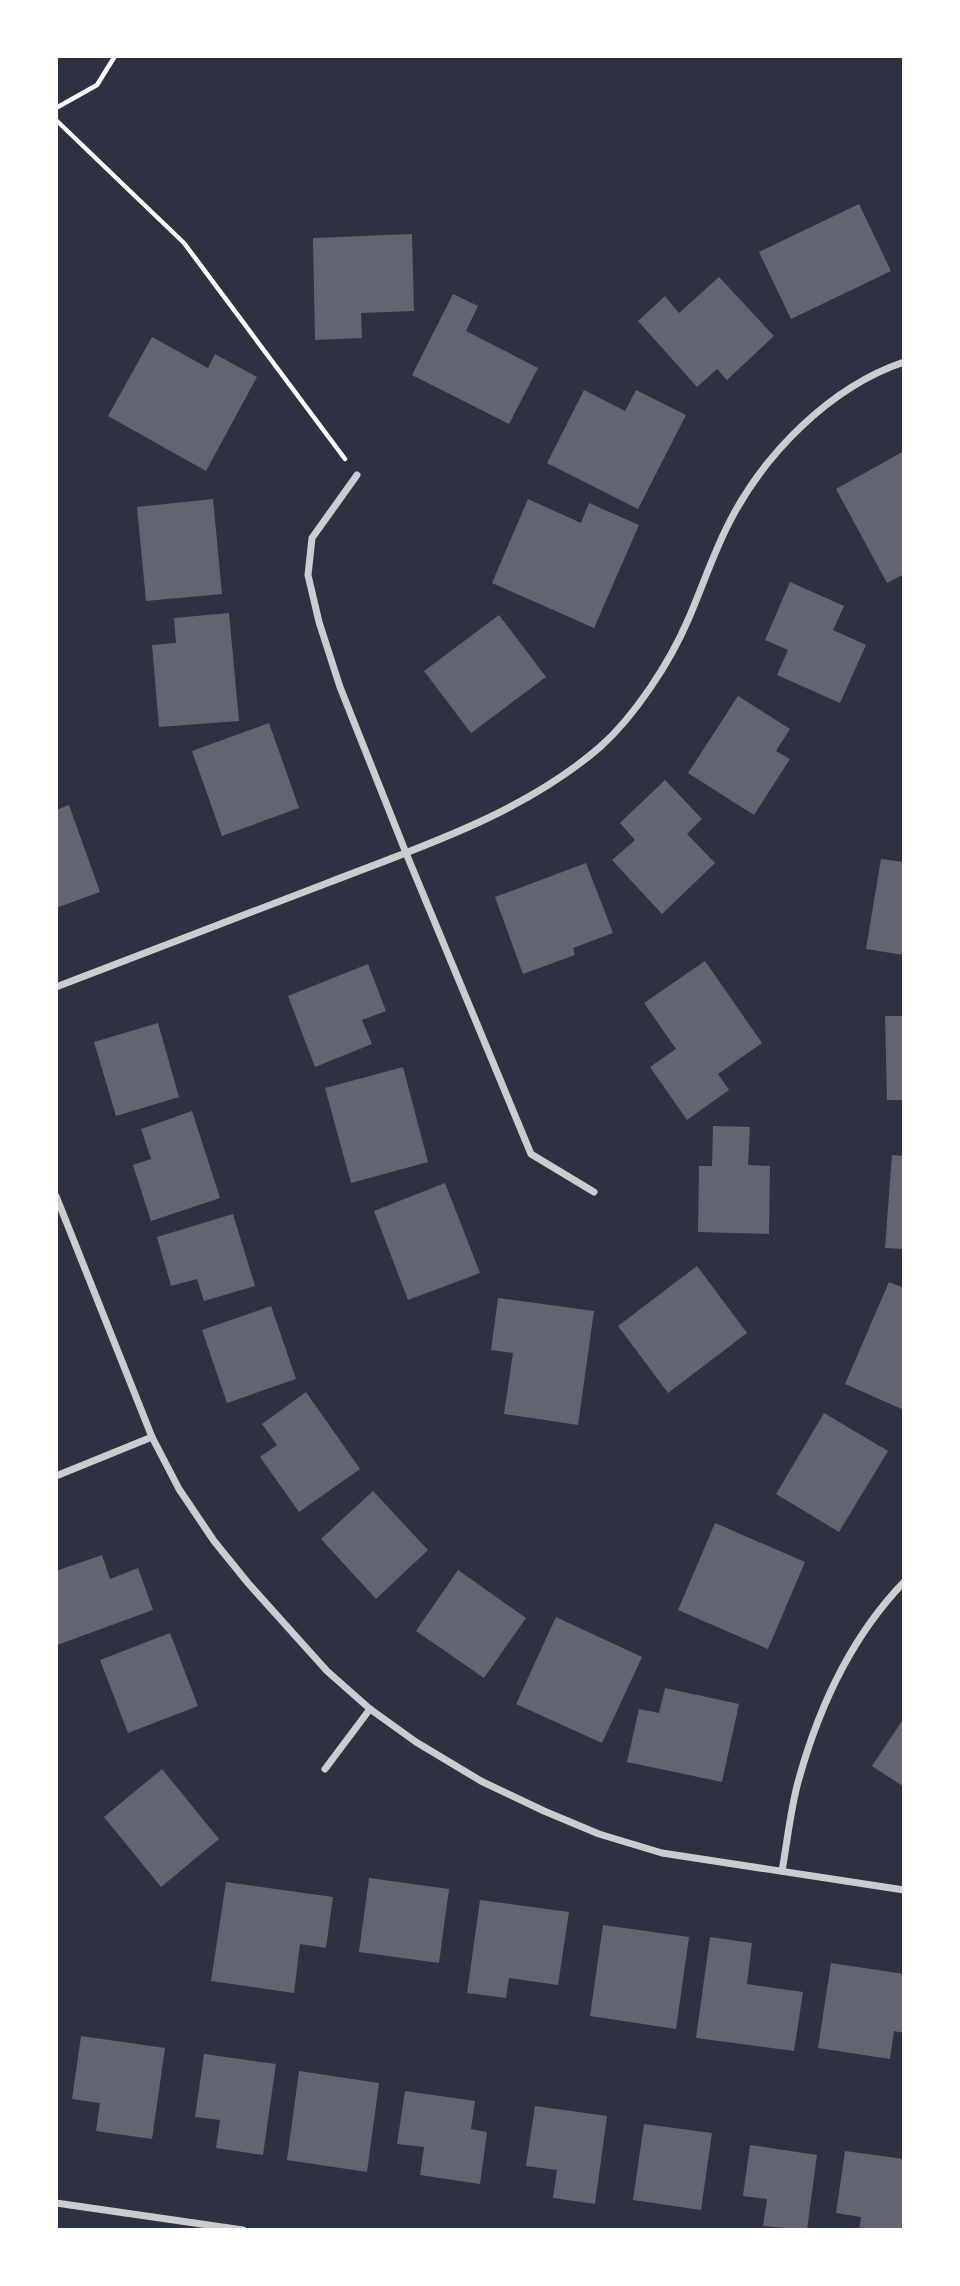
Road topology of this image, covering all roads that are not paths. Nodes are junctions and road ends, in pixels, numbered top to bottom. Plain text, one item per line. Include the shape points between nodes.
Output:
1 (904, 362) edge
2 (357, 475) road end
3 (405, 853) junction
4 (56, 987) edge
5 (594, 1192) dead end
6 (56, 1196) edge
7 (152, 1437) junction
8 (56, 1476) edge
9 (904, 1582) edge
10 (370, 1709) junction
11 (325, 1769) dead end
12 (782, 1871) junction
13 (904, 1890) edge
14 (56, 2203) edge
15 (243, 2230) edge

1 - 3 street via 842,393 797,432 755,479 729,523 662,673 603,745 516,805
2 - 3 street via 313,537 308,575 340,687
3 - 4 street
3 - 5 street via 531,1154
6 - 7 street
7 - 8 street
7 - 10 street via 214,1541 327,1671
9 - 12 street via 837,1674 797,1788
10 - 11 street
10 - 12 street via 481,1781 599,1834 662,1853
12 - 13 street
14 - 15 street

